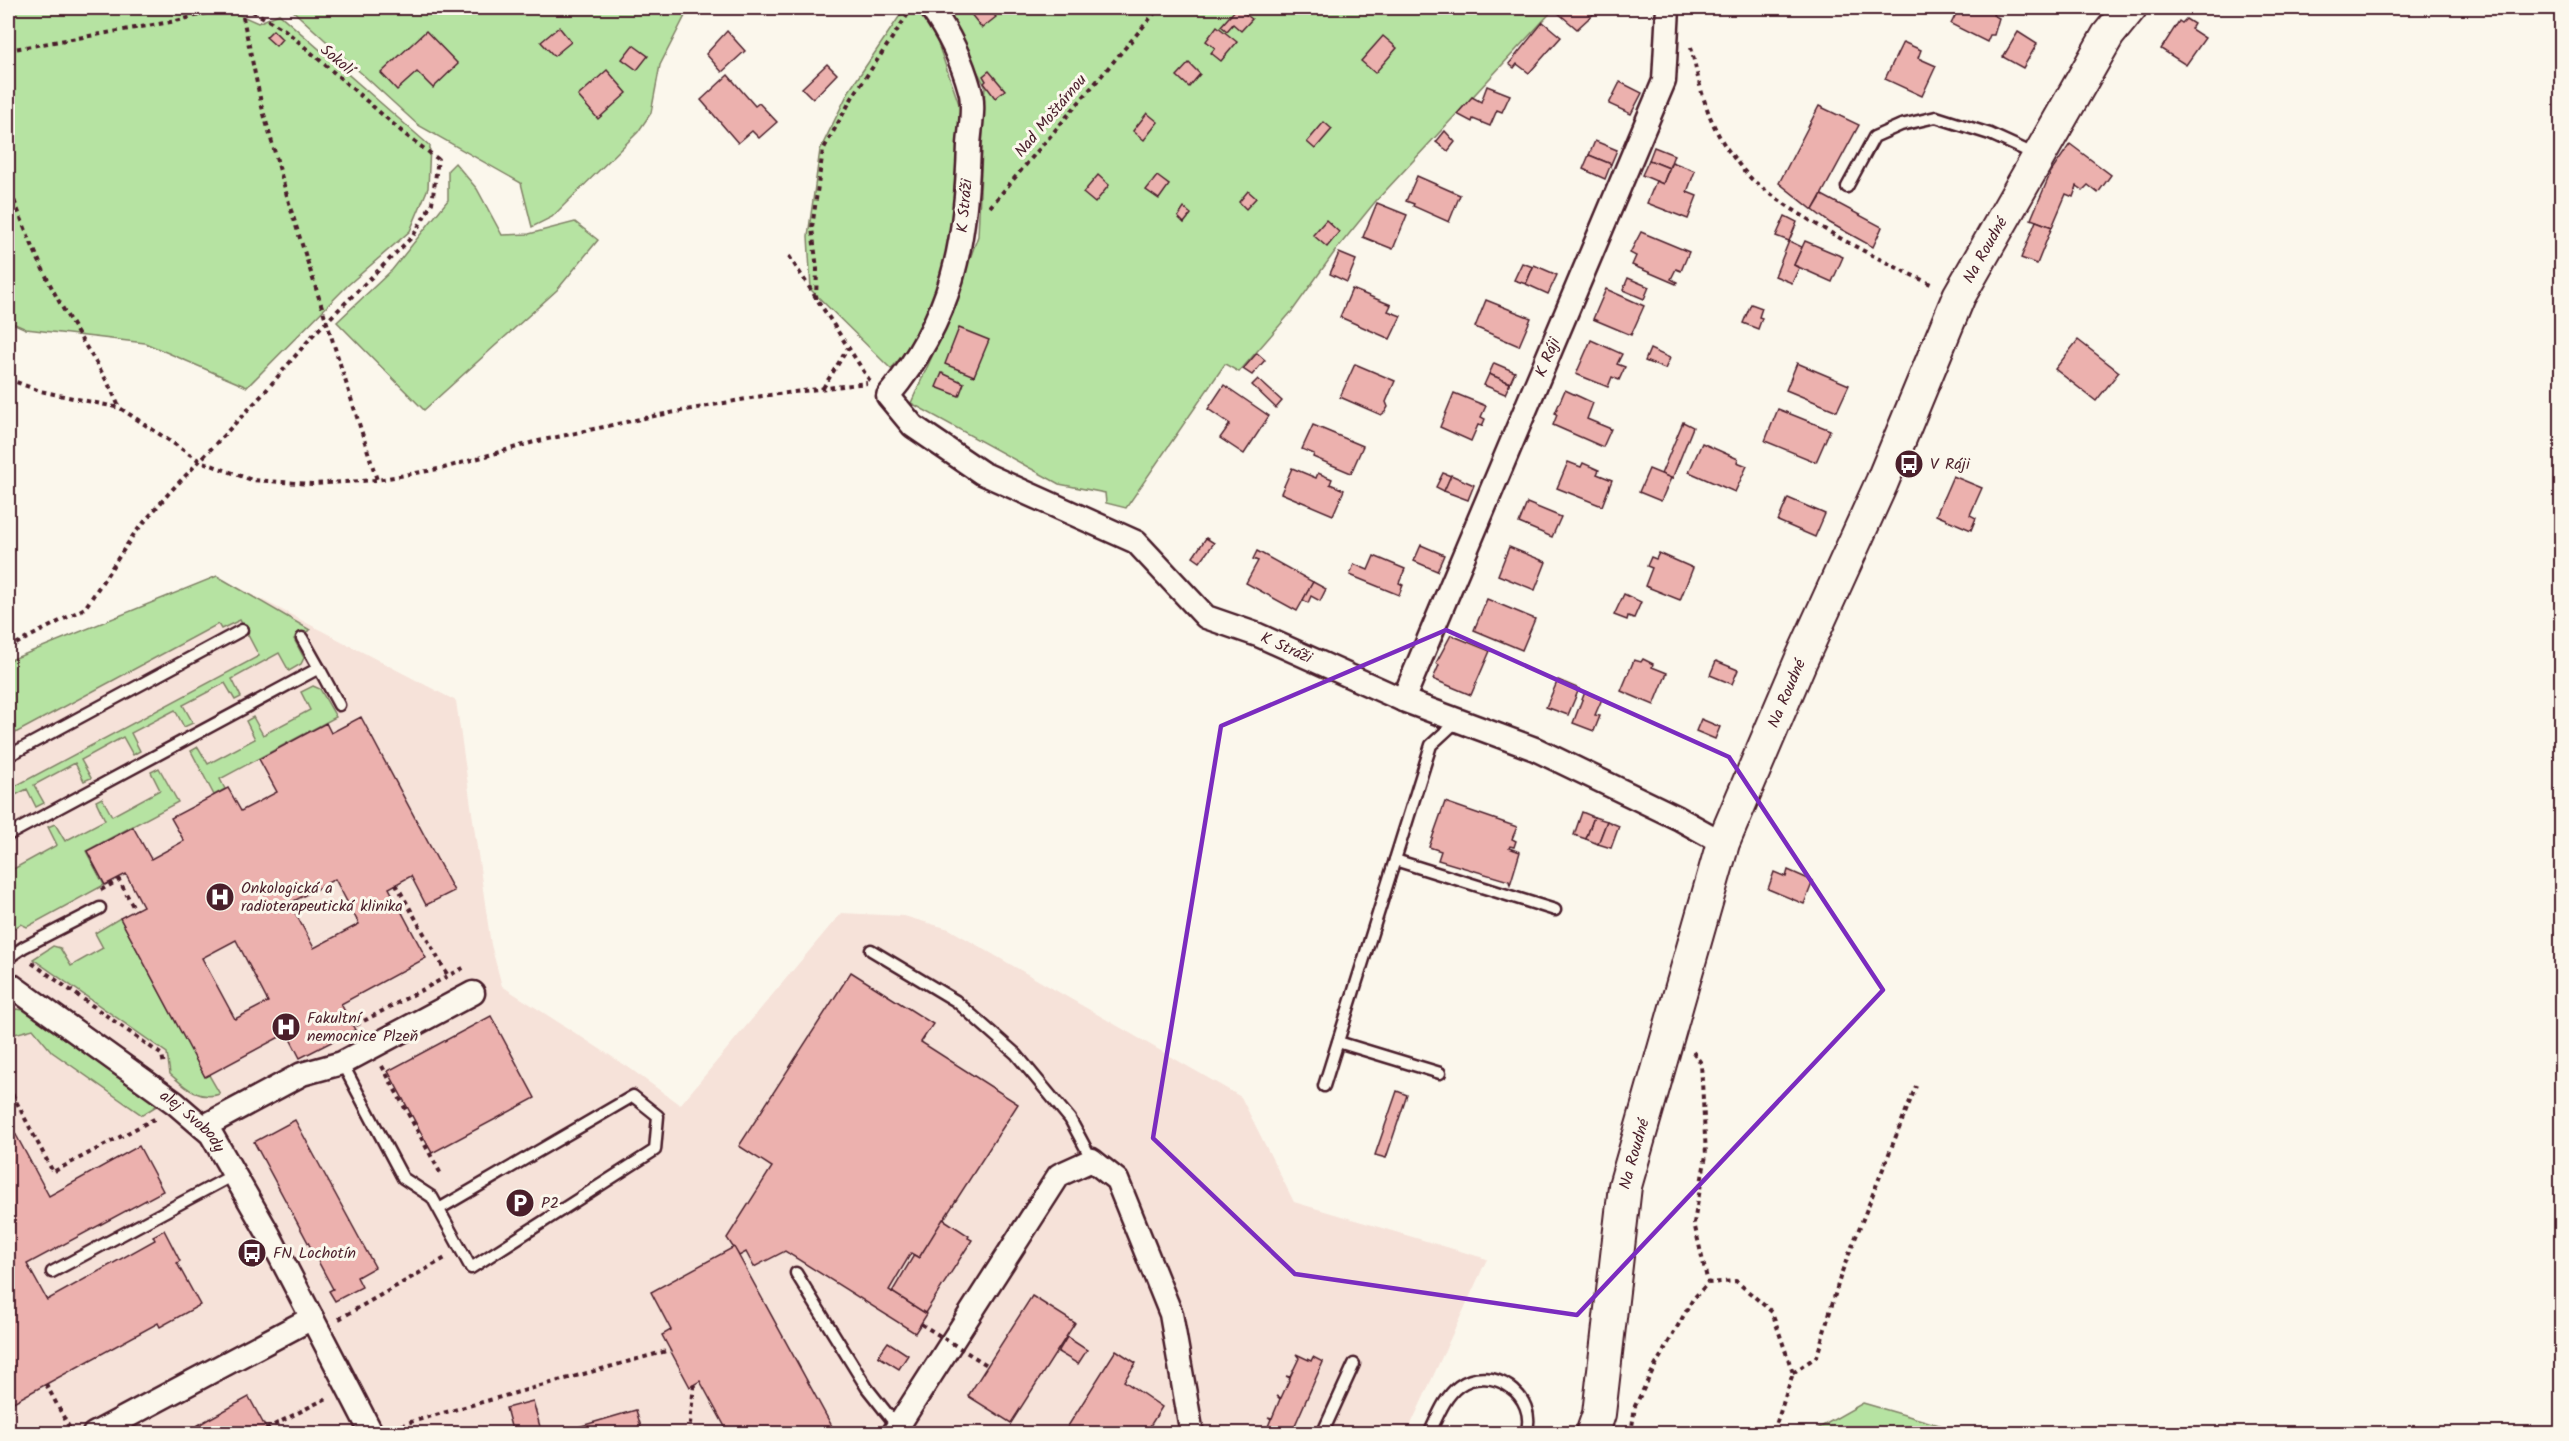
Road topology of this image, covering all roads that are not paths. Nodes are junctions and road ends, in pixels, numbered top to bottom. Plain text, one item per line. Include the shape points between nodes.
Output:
1 (931, 8) edge
2 (1668, 8) edge
3 (2130, 8) edge
4 (2038, 156) junction
5 (1847, 187) dead end
6 (242, 630) dead end
7 (302, 638) dead end
8 (319, 668) junction
9 (1403, 700) junction
10 (339, 705) dead end
11 (1458, 721) junction
12 (8, 756) edge
13 (8, 835) edge
14 (1723, 843) junction
15 (1395, 860) junction
16 (100, 908) dead end
17 (1555, 910) dead end
18 (870, 950) dead end
19 (12, 955) edge
20 (8, 983) edge
21 (472, 993) dead end
22 (1338, 1042) junction
23 (342, 1063) junction
24 (1440, 1073) dead end
25 (1324, 1086) dead end
26 (203, 1127) junction
27 (1092, 1160) junction
28 (235, 1173) junction
29 (439, 1209) junction
30 (52, 1272) dead end
31 (796, 1273) dead end
32 (312, 1318) junction
33 (1354, 1364) dead end
34 (384, 1430) edge
35 (895, 1430) edge
36 (94, 1434) edge
37 (1192, 1434) edge
38 (1322, 1434) edge
39 (1429, 1434) edge
40 (1526, 1434) edge
41 (1592, 1434) edge

1 - 9 street, K Stráži via 945,29 971,92 962,240 943,310 911,369 888,396 913,426 982,473 1136,542 1206,617 1258,635
2 - 9 street, K Ráji via 1664,81
3 - 4 street, Na Roudné via 2108,35
4 - 5 lane via 1936,117 1901,125 1874,137
4 - 14 street, Na Roudné via 1959,296
6 - 12 lane
7 - 8 lane
8 - 10 lane
8 - 13 lane
9 - 11 street, K Stráži
11 - 14 street, K Stráži via 1535,749
11 - 15 lane via 1431,745
14 - 41 street, Na Roudné via 1625,1186 1599,1414
15 - 17 lane
15 - 22 lane
16 - 19 lane
18 - 27 lane via 956,1001 1017,1054 1070,1119
20 - 26 street, alej Svobody
21 - 23 street
22 - 24 lane
22 - 25 lane
23 - 26 street via 302,1074
23 - 29 lane via 403,1178 432,1197
26 - 28 street, alej Svobody
27 - 35 street via 1059,1175
27 - 37 street via 1117,1180 1171,1314
28 - 30 lane
28 - 32 street, alej Svobody
29 - 29 lane via 471,1268 655,1150 658,1116 633,1096
31 - 35 lane
32 - 34 street, alej Svobody
32 - 36 street
33 - 38 lane
39 - 40 lane via 1449,1395 1471,1379 1485,1378 1500,1380 1522,1399 1527,1413

